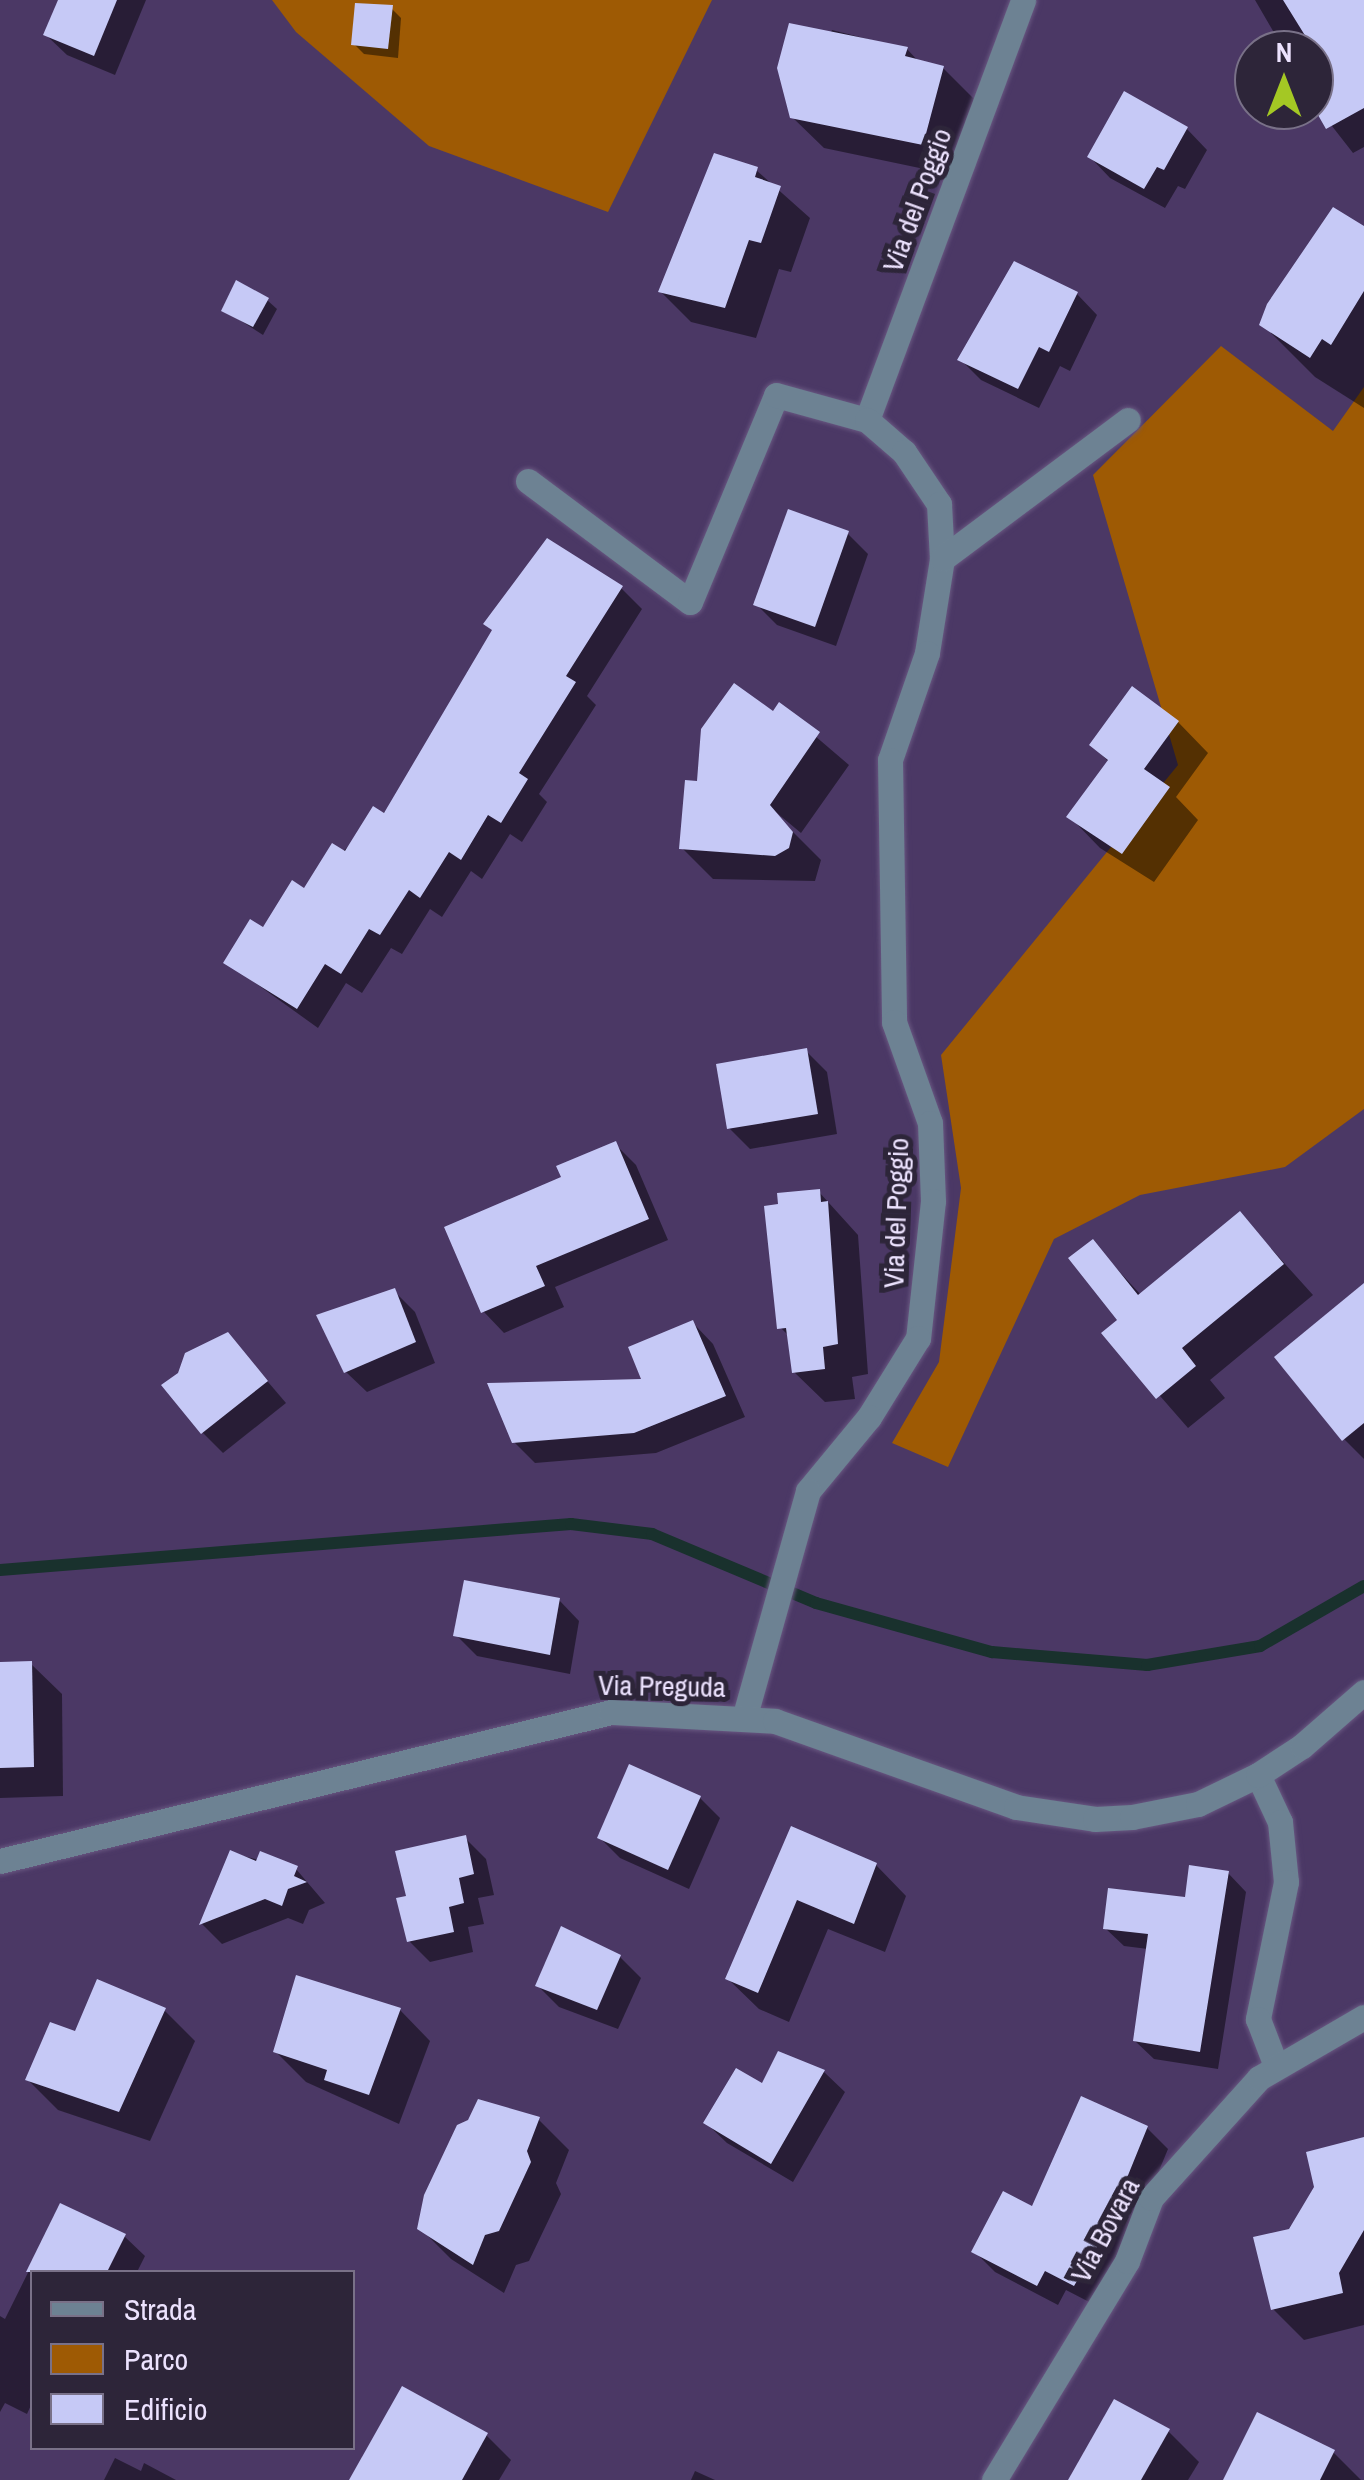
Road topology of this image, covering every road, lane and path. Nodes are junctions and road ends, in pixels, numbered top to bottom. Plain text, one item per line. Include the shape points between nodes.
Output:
1 (1022, 0) edge
2 (867, 420) junction
3 (1128, 420) dead end
4 (528, 481) dead end
5 (942, 559) junction
6 (1364, 1692) edge
7 (744, 1718) junction
8 (1258, 1775) junction
9 (0, 1861) edge
10 (1364, 2016) edge
11 (1276, 2066) junction
12 (994, 2480) edge

1 - 2 street, Via del Poggio
2 - 4 street, Via del Poggio via 776,395 690,602
2 - 5 street, Via del Poggio via 904,452 939,504
3 - 5 street
5 - 7 street, Via del Poggio via 926,653 890,760 894,1022 930,1122 932,1200 918,1338 869,1418 808,1490
6 - 8 street, Via Preguda
7 - 8 street, Via Preguda via 808,1730 989,1799 1059,1815 1113,1819 1164,1812
7 - 9 street, Via Preguda via 592,1713 442,1758
8 - 11 street via 1280,1822 1286,1882 1258,2019
10 - 11 street, Via Bovara
11 - 12 street, Via Bovara via 1146,2205 1127,2261

